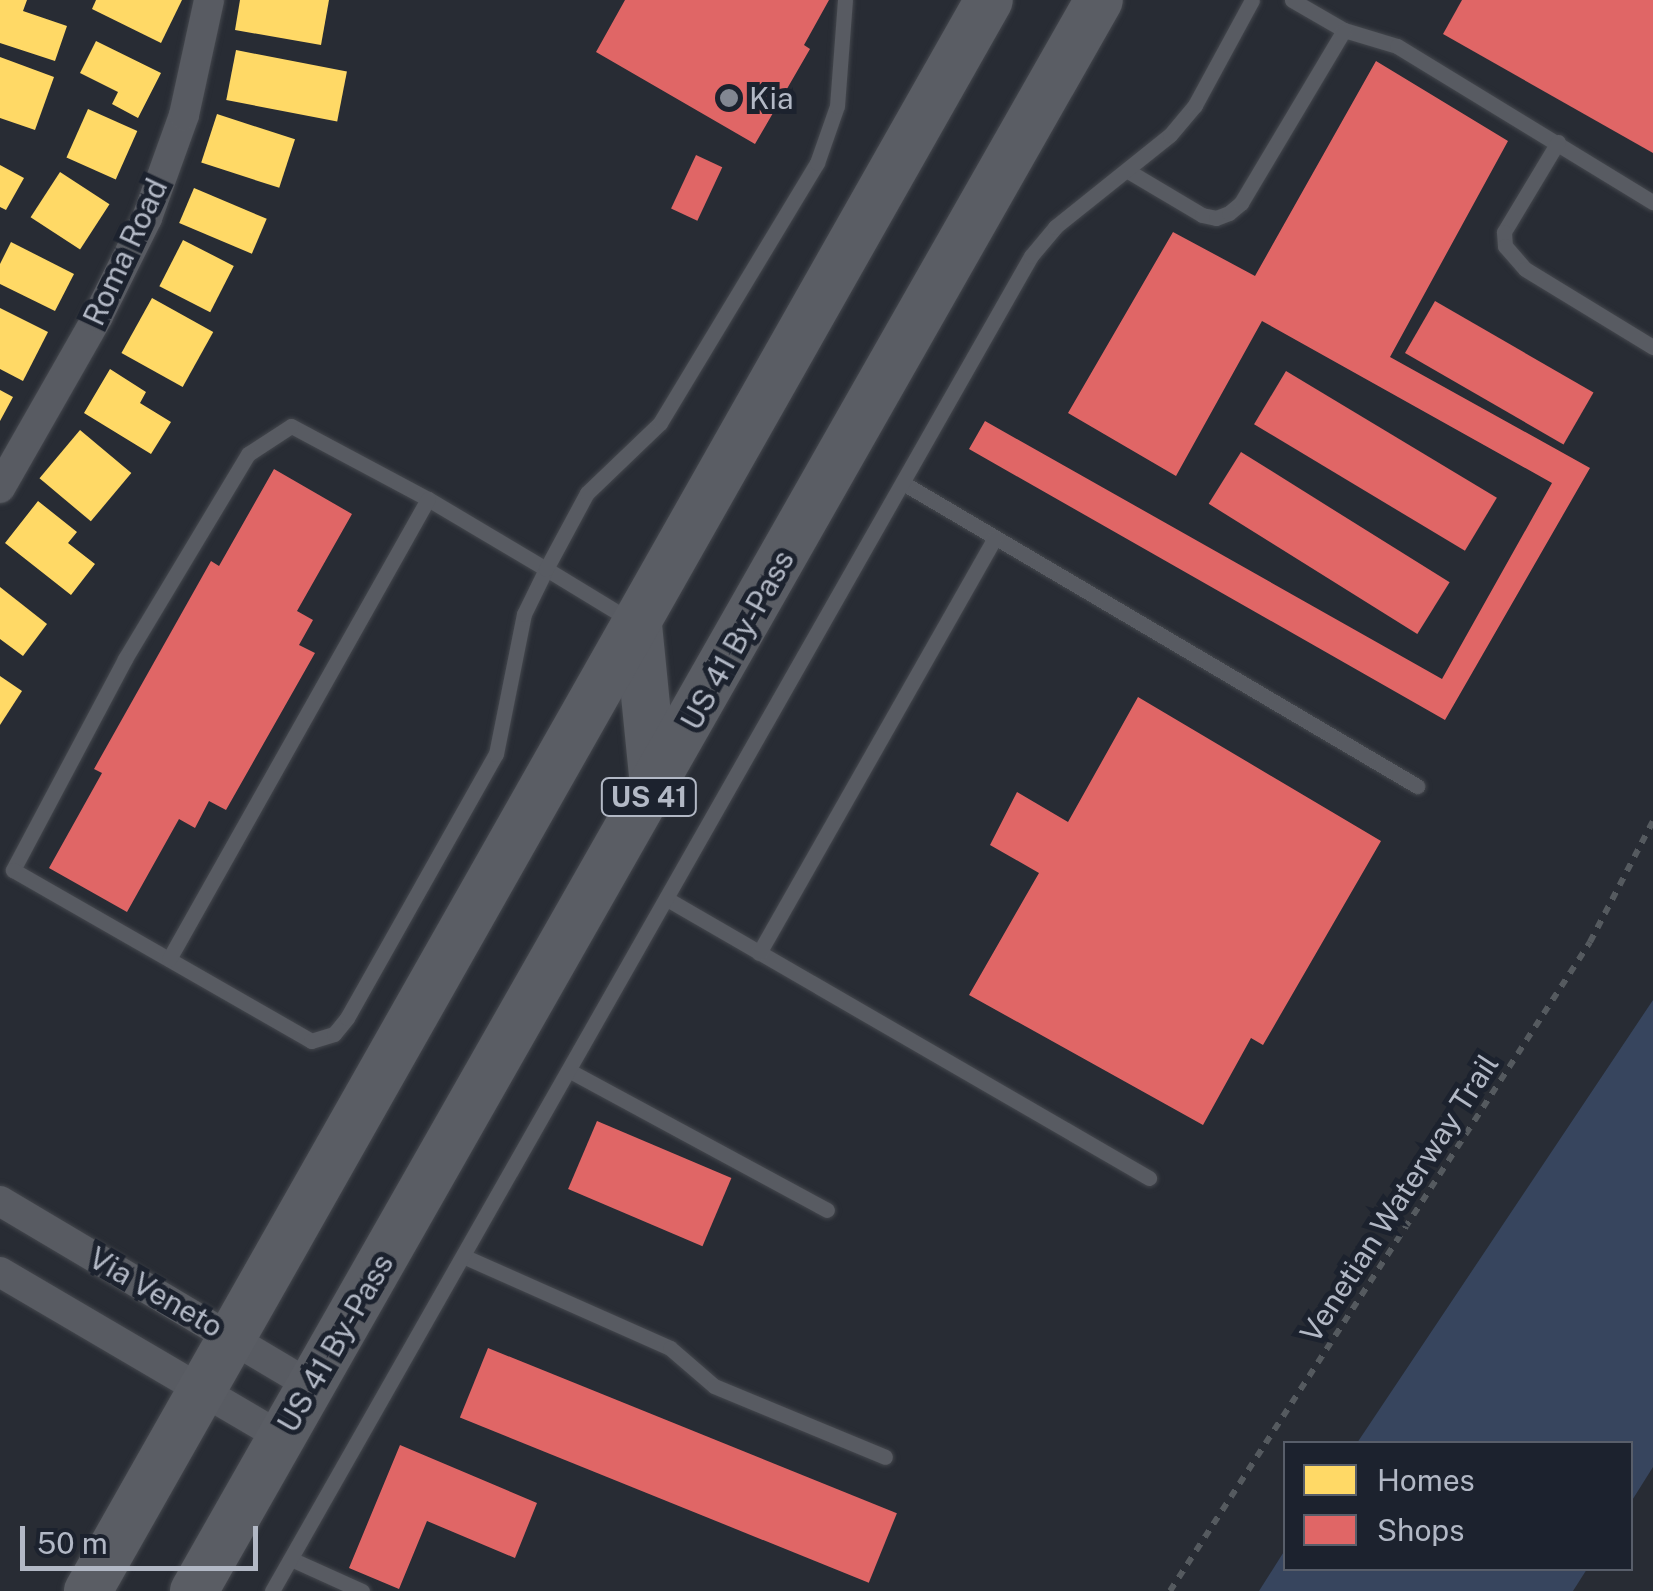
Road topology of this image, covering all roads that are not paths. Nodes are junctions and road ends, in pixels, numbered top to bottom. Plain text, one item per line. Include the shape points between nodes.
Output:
1 (209, 0) edge
2 (845, 0) edge
3 (989, 0) edge
4 (1067, 0) edge
5 (1100, 0) edge
6 (1252, 0) edge
7 (1292, 0) edge
8 (1344, 30) junction
9 (1558, 142) junction
10 (1128, 170) junction
11 (1653, 202) edge
12 (1653, 347) edge
13 (875, 396) junction
14 (903, 484) junction
15 (0, 488) edge
16 (428, 499) junction
17 (995, 538) junction
18 (546, 569) junction
19 (638, 625) junction
20 (654, 786) junction
21 (1417, 786) dead end
22 (667, 900) junction
23 (759, 953) junction
24 (169, 959) junction
25 (570, 1071) junction
26 (1149, 1178) dead end
27 (0, 1201) edge
28 (827, 1210) dead end
29 (464, 1257) junction
30 (0, 1272) edge
31 (235, 1338) junction
32 (311, 1386) junction
33 (206, 1390) junction
34 (281, 1437) junction
35 (884, 1457) dead end
36 (291, 1559) junction
37 (88, 1591) edge
38 (194, 1591) edge
39 (272, 1591) edge
40 (362, 1591) edge

1 - 15 street, Roma Road via 184,114 147,218
2 - 18 lane via 837,106 816,163 660,423 587,493
3 - 19 main road, US 41
4 - 13 main road via 894,307
5 - 13 main road, US 41 By-Pass / US 41
6 - 10 lane via 1195,105
7 - 8 lane
8 - 9 lane via 1397,46
8 - 10 lane via 1229,213 1202,216
9 - 11 lane
9 - 12 lane via 1504,232 1505,246 1525,269
10 - 14 lane via 1055,227 1032,256
13 - 20 main road, US 41 By-Pass / US 41
14 - 17 lane
14 - 22 lane
16 - 18 lane
16 - 24 lane
16 - 24 lane via 291,426 248,454 125,659 14,870
17 - 21 lane
17 - 23 lane
18 - 19 lane
18 - 24 lane via 524,614 496,754 334,1034 311,1040
19 - 20 main road
19 - 31 main road, US 41
20 - 32 main road, US 41 By-Pass / US 41
22 - 23 lane
22 - 25 lane
23 - 26 lane
25 - 28 lane
25 - 29 lane
27 - 31 street, Via Veneto
29 - 35 lane via 670,1348 714,1386
29 - 36 lane
30 - 33 street, Via Veneto
31 - 32 street, Via Veneto
31 - 33 main road, US 41
32 - 34 main road, US 41 By-Pass / US 41
33 - 34 street, Via Veneto
33 - 37 main road, US 41
34 - 38 main road, US 41 By-Pass / US 41
36 - 39 lane
36 - 40 lane

